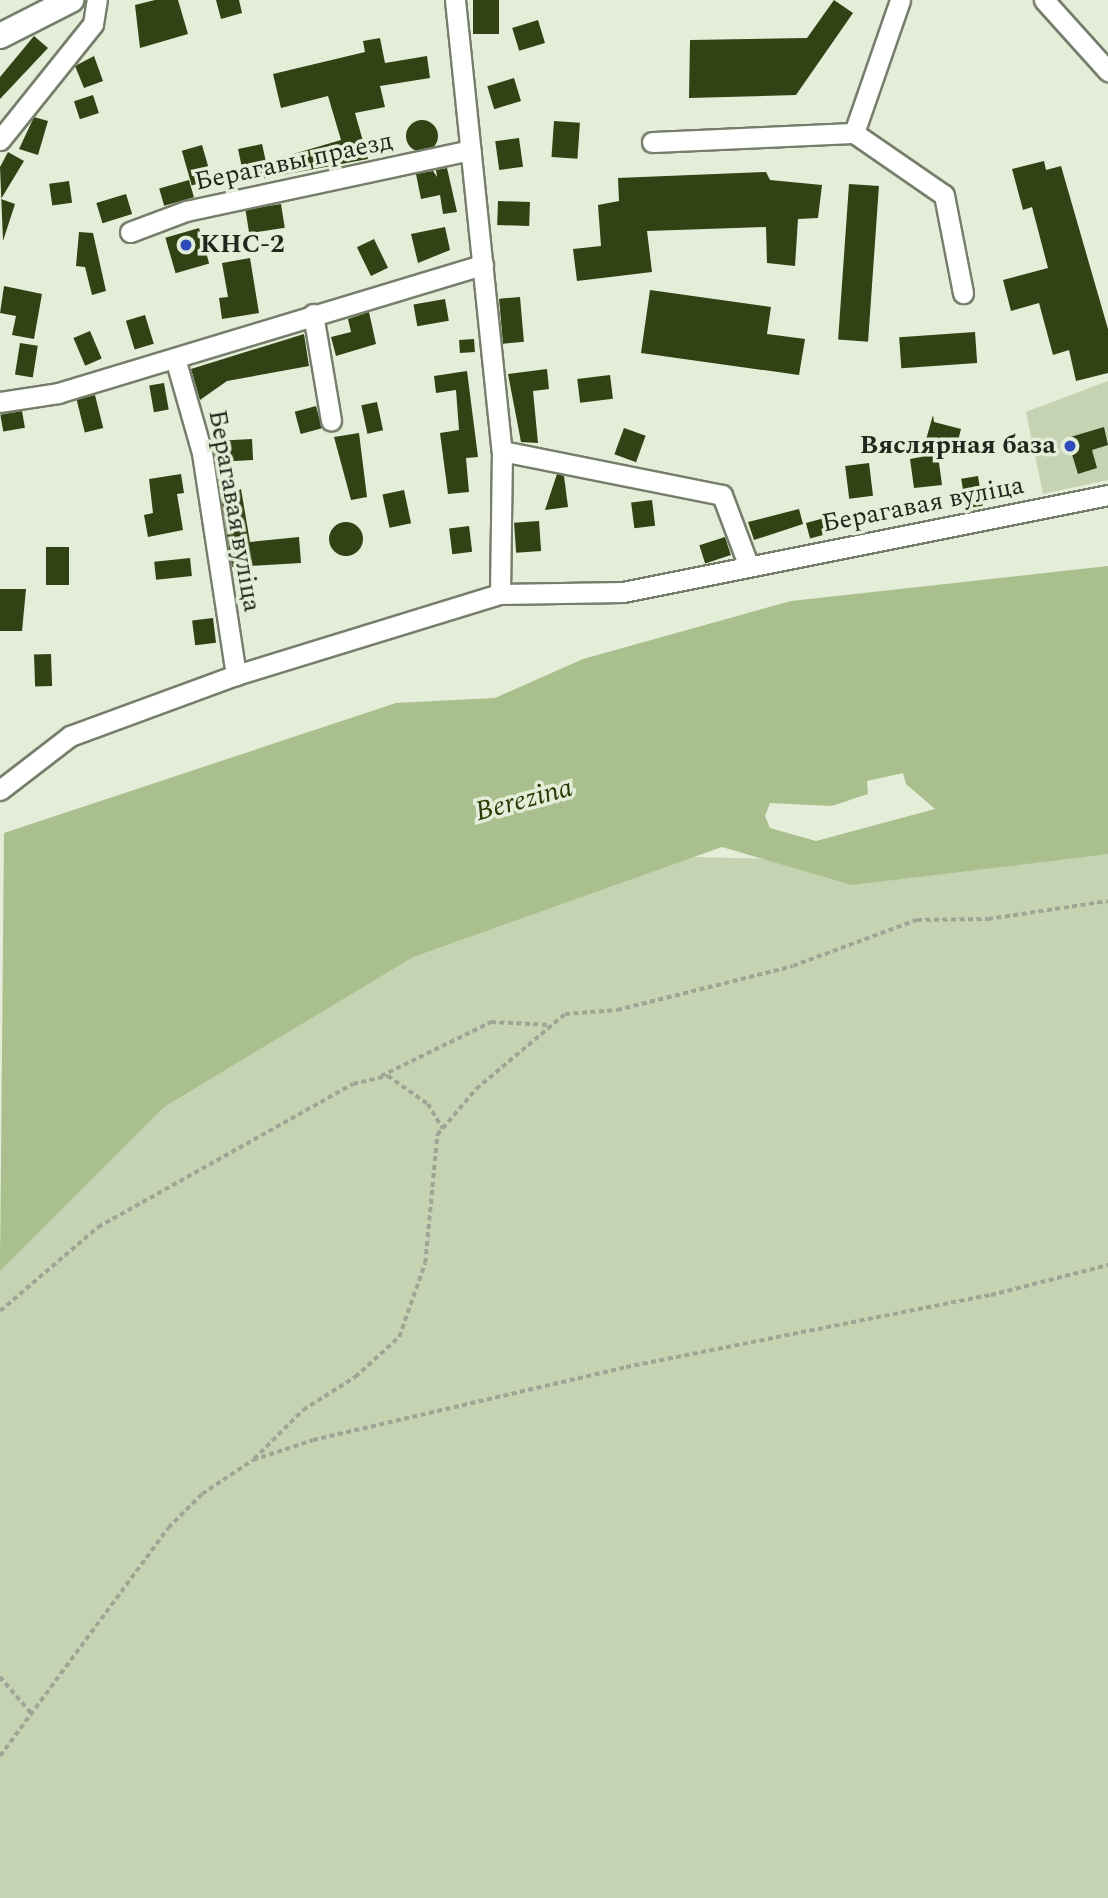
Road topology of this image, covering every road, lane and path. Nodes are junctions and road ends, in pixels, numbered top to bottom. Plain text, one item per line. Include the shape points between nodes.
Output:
1 (71, 0) edge
2 (97, 0) edge
3 (455, 0) edge
4 (900, 0) edge
5 (1044, 0) edge
6 (0, 36) edge
7 (1108, 71) edge
8 (854, 133) junction
9 (0, 141) edge
10 (652, 142) dead end
11 (471, 150) junction
12 (130, 232) dead end
13 (483, 265) junction
14 (963, 293) dead end
15 (313, 314) junction
16 (175, 358) junction
17 (0, 402) edge
18 (331, 420) dead end
19 (502, 451) junction
20 (1108, 495) edge
21 (748, 564) junction
22 (500, 594) junction
23 (236, 675) junction
24 (0, 790) edge
25 (1108, 901) edge
26 (552, 1025) junction
27 (375, 1079) junction
28 (443, 1129) junction
29 (1108, 1265) edge
30 (0, 1311) edge
31 (253, 1460) junction
32 (0, 1677) edge
33 (31, 1713) junction
34 (0, 1756) edge

1 - 6 main road
2 - 9 street via 93,24
3 - 11 street
4 - 8 street
5 - 7 street
8 - 10 street
8 - 14 street via 944,195
11 - 12 street, Берагавы праезд via 186,211
11 - 13 street
13 - 15 street
13 - 19 street
15 - 16 street
15 - 18 street
16 - 17 street via 58,393
16 - 23 street, Берагавая вуліца via 202,453
19 - 21 street via 722,495
19 - 22 street
20 - 21 street, Берагавая вуліца
21 - 22 street, Берагавая вуліца via 623,592
22 - 23 street, Берагавая вуліца
23 - 24 street, Берагавая вуліца via 70,736
25 - 26 path via 988,919 917,920 793,966 617,1010 565,1014
26 - 27 path via 491,1022
26 - 28 path via 476,1089
27 - 28 path via 388,1076 428,1104
27 - 30 path via 288,1116 97,1227
28 - 31 path via 437,1135 425,1263 399,1337 355,1377 303,1410
29 - 31 path via 991,1296 626,1367 313,1440
31 - 33 path via 202,1494 168,1528
32 - 33 path
33 - 34 path

